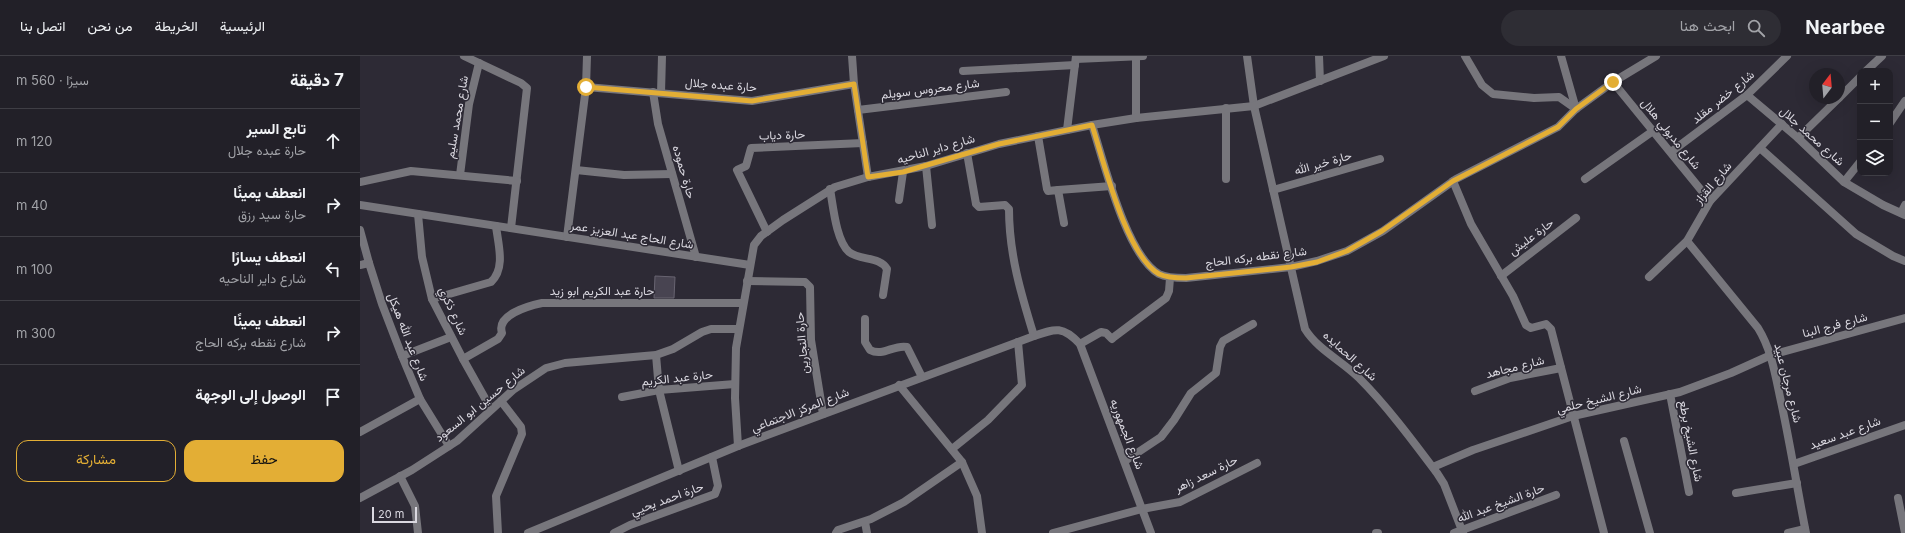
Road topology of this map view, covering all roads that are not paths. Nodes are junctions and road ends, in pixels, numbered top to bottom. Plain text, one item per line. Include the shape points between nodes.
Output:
1 (464, 56) edge
2 (587, 56) edge
3 (662, 56) edge
4 (854, 56) edge
5 (1136, 56) edge
6 (1143, 56) edge
7 (1247, 56) edge
8 (1319, 56) edge
9 (1384, 56) edge
10 (1465, 56) edge
11 (1561, 56) edge
12 (1656, 56) edge
13 (1787, 56) edge
14 (1882, 56) edge
15 (1367, 59) edge
16 (1075, 60) edge
17 (479, 64) junction
18 (1869, 68) edge
19 (963, 71) dead end
20 (1857, 80) edge
21 (1320, 81) junction
22 (1613, 82) junction
23 (854, 84) junction
24 (586, 87) junction
25 (657, 92) junction
26 (1006, 92) dead end
27 (1845, 92) edge
28 (1747, 95) junction
29 (1905, 101) edge
30 (1833, 104) edge
31 (1254, 106) junction
32 (1226, 108) junction
33 (1576, 109) junction
34 (858, 110) junction
35 (1136, 118) junction
36 (1893, 119) edge
37 (1782, 124) junction
38 (1092, 125) junction
39 (1067, 130) junction
40 (1654, 131) junction
41 (1038, 136) junction
42 (1798, 138) junction
43 (863, 144) junction
44 (1760, 148) junction
45 (1671, 152) junction
46 (967, 153) junction
47 (1380, 159) dead end
48 (926, 166) junction
49 (1857, 166) edge
50 (576, 170) junction
51 (903, 172) junction
52 (672, 174) junction
53 (460, 175) junction
54 (868, 177) junction
55 (1226, 179) dead end
56 (1585, 179) dead end
57 (517, 181) junction
58 (1453, 181) junction
59 (360, 182) edge
60 (1844, 182) junction
61 (1112, 186) junction
62 (830, 189) junction
63 (1058, 190) junction
64 (1273, 190) junction
65 (899, 200) dead end
66 (1710, 201) junction
67 (360, 205) edge
68 (1905, 205) edge
69 (418, 214) junction
70 (1903, 214) edge
71 (1576, 218) dead end
72 (1064, 223) dead end
73 (932, 225) dead end
74 (496, 226) junction
75 (511, 228) junction
76 (360, 230) edge
77 (767, 232) junction
78 (568, 237) junction
79 (1687, 241) junction
80 (696, 257) junction
81 (1905, 261) edge
82 (364, 264) edge
83 (750, 265) junction
84 (1291, 267) junction
85 (1501, 276) junction
86 (1649, 277) dead end
87 (1170, 278) junction
88 (747, 281) junction
89 (883, 295) dead end
90 (432, 299) junction
91 (743, 303) junction
92 (1905, 318) edge
93 (864, 319) dead end
94 (1253, 324) dead end
95 (738, 329) junction
96 (1034, 336) junction
97 (451, 337) junction
98 (1018, 342) junction
99 (1080, 344) junction
100 (656, 355) junction
101 (1771, 355) junction
102 (402, 356) junction
103 (462, 359) junction
104 (1561, 368) junction
105 (922, 377) junction
106 (734, 384) junction
107 (899, 386) junction
108 (659, 390) junction
109 (1475, 391) dead end
110 (1670, 394) junction
111 (622, 397) dead end
112 (420, 399) junction
113 (501, 401) junction
114 (491, 409) junction
115 (823, 414) junction
116 (1573, 416) junction
117 (1905, 425) edge
118 (360, 432) edge
119 (1624, 440) dead end
120 (449, 446) junction
121 (738, 446) junction
122 (952, 449) junction
123 (712, 457) junction
124 (1125, 461) junction
125 (962, 462) junction
126 (1257, 463) dead end
127 (1794, 464) junction
128 (1433, 467) junction
129 (679, 471) junction
130 (400, 476) junction
131 (1797, 483) junction
132 (1689, 492) dead end
133 (1736, 493) dead end
134 (1556, 495) dead end
135 (360, 498) edge
136 (1898, 498) dead end
137 (1142, 509) junction
138 (865, 522) junction
139 (550, 529) edge
140 (1805, 531) edge
141 (1058, 532) edge
142 (1460, 532) edge
143 (418, 533) edge
144 (498, 533) edge
145 (528, 533) edge
146 (614, 533) edge
147 (836, 533) edge
148 (867, 533) edge
149 (982, 533) edge
150 (1150, 533) edge
151 (1604, 533) edge
152 (1650, 533) edge
153 (1788, 533) edge
154 (1905, 533) edge

1 - 17 street
2 - 24 street
3 - 25 street, حارة حموده
4 - 23 street
5 - 6 street
5 - 16 street
5 - 35 street
7 - 31 street, شارع الحمايده
8 - 21 street
9 - 15 street, شارع داير الناحيه
10 - 33 street via 1482,85 1493,94 1534,98 1559,97
11 - 33 street
12 - 22 street, شارع نقطه بركه الحاج
13 - 28 street, شارع خضر مقلد
14 - 18 street
15 - 21 street, شارع داير الناحيه
16 - 19 street
16 - 39 street
17 - 53 street, شارع محمد سليم via 469,104
17 - 57 street via 527,88
20 - 27 street
21 - 31 street, شارع داير الناحيه
22 - 33 street, شارع نقطه بركه الحاج
22 - 40 street, شارع مدبولي هلال
23 - 25 street, حارة عبده جلال via 752,101
23 - 34 street
24 - 25 street, حارة عبده جلال
24 - 50 street
25 - 52 street, حارة حموده via 658,124
26 - 34 street, شارع محروس سويلم
28 - 37 street, شارع محمد جلال
28 - 45 street, شارع خضر مقلد
29 - 36 street
30 - 42 street
31 - 32 street, شارع داير الناحيه
31 - 64 street, شارع الحمايده
32 - 35 street, شارع داير الناحيه
32 - 55 street
33 - 58 street, شارع نقطه بركه الحاج via 1558,127
34 - 43 street
35 - 38 street, شارع داير الناحيه
37 - 42 street, شارع محمد جلال
37 - 44 street, شارع القزاز
38 - 39 street, شارع داير الناحيه
38 - 61 street, شارع نقطه بركه الحاج
39 - 41 street, شارع داير الناحيه
40 - 45 street, شارع مدبولي هلال
40 - 56 street
41 - 46 street, شارع داير الناحيه
41 - 63 street via 1047,189
42 - 60 street, شارع محمد جلال
43 - 54 street
43 - 77 street, حارة دياب via 751,148 746,166 737,170
44 - 66 street, شارع القزاز
44 - 81 street via 1856,234
45 - 66 street, شارع مدبولي هلال
46 - 48 street, شارع داير الناحيه
46 - 96 street via 977,206 1005,205 1009,209 1011,253 1016,280
47 - 64 street, حارة خير الله
48 - 51 street, شارع داير الناحيه
48 - 73 street
49 - 60 street
50 - 52 street via 624,175
50 - 78 street
51 - 54 street, شارع داير الناحيه
51 - 65 street
52 - 80 street, حارة حموده
53 - 57 street
53 - 59 street via 411,171
54 - 62 street, شارع داير الناحيه
57 - 75 street
58 - 84 street, شارع نقطه بركه الحاج via 1382,231 1347,251 1317,262
58 - 85 street via 1472,224
60 - 70 street, شارع محمد جلال
61 - 63 street
61 - 87 street, شارع نقطه بركه الحاج via 1129,234 1140,255 1151,268
62 - 77 street, شارع داير الناحيه
62 - 89 street via 844,246 855,256 882,263 887,269
63 - 72 street
64 - 84 street, شارع الحمايده
66 - 79 street, شارع القزاز
67 - 69 street, شارع الحاج عبد العزيز عمر
68 - 70 street
69 - 74 street, شارع الحاج عبد العزيز عمر
69 - 90 street, شارع ذكري via 422,257
71 - 85 street, حارة عليش
74 - 75 street, شارع الحاج عبد العزيز عمر
74 - 90 street via 500,265 496,278 491,282
75 - 78 street, شارع الحاج عبد العزيز عمر
76 - 82 street, شارع عبد الله هيكل
77 - 83 street, شارع داير الناحيه via 754,245
78 - 80 street, شارع الحاج عبد العزيز عمر
79 - 86 street, شارع القزاز
79 - 101 street, شارع مرجان عبيد via 1758,328
80 - 83 street, شارع الحاج عبد العزيز عمر
82 - 102 street, شارع عبد الله هيكل
83 - 88 street, شارع داير الناحيه
84 - 87 street, شارع نقطه بركه الحاج
84 - 128 street, شارع الحمايده via 1304,324 1310,336 1374,394
85 - 104 street via 1528,327 1546,324 1550,327
87 - 99 street via 1166,298 1112,339 1101,332
88 - 91 street, شارع داير الناحيه
88 - 115 street, حارة النجارين via 805,282 810,287 811,340
90 - 97 street, شارع ذكري
91 - 95 street, شارع داير الناحيه
91 - 103 street, حارة عبد الكريم ابو زيد via 542,303 522,309 502,321 502,333 498,339
92 - 101 street, شارع فرج البنا
93 - 105 street via 865,342 870,350 880,353 902,346 907,347
94 - 124 street via 1223,341 1216,373 1191,393 1161,437
95 - 100 street, شارع حسين ابو السعود via 712,329 702,332 673,349
95 - 106 street, شارع داير الناحيه
96 - 98 street, شارع المركز الاجتماعي
96 - 99 street, شارع المركز الاجتماعي via 1057,329 1068,333
97 - 102 street
97 - 103 street, شارع ذكري
98 - 105 street, شارع المركز الاجتماعي
98 - 122 street via 1022,386 988,420
99 - 124 street, شارع الجمهوريه
100 - 108 street
100 - 113 street, شارع حسين ابو السعود via 565,363 546,368
101 - 110 street, شارع الشيخ حلمي via 1709,382
101 - 127 street, شارع مرجان عبيد
102 - 112 street, شارع عبد الله هيكل
103 - 114 street, شارع ذكري
104 - 109 street, شارع مجاهد via 1510,378
104 - 116 street
105 - 107 street, شارع المركز الاجتماعي
106 - 108 street, حارة عبد الكريم
106 - 121 street, شارع داير الناحيه
107 - 115 street, شارع المركز الاجتماعي
107 - 122 street
108 - 111 street, حارة عبد الكريم
108 - 129 street
110 - 116 street, شارع الشيخ حلمي
110 - 132 street, شارع الشيخ برطع
112 - 118 street
112 - 120 street, شارع عبد الله هيكل
113 - 114 street, شارع حسين ابو السعود
113 - 144 street via 521,427 522,434 496,496
114 - 120 street, شارع حسين ابو السعود via 457,442
115 - 121 street, شارع المركز الاجتماعي
116 - 128 street, شارع الشيخ حلمي via 1473,450
116 - 151 street
117 - 127 street, شارع عبد سعيد
119 - 152 street
120 - 130 street, شارع حسين ابو السعود
121 - 123 street, شارع المركز الاجتماعي
122 - 125 street
123 - 129 street, شارع المركز الاجتماعي
123 - 146 street, حارة احمد يحيي via 718,486 715,494
124 - 137 street, شارع الجمهوريه
125 - 138 street via 904,502
125 - 149 street via 977,496
126 - 137 street, حارة سعد زاهر via 1186,499
127 - 131 street, شارع مرجان عبيد
128 - 142 street, شارع الحمايده via 1444,484
129 - 139 street, شارع المركز الاجتماعي
130 - 135 street, شارع حسين ابو السعود
130 - 143 street via 415,506
131 - 133 street
131 - 140 street, شارع مرجان عبيد
134 - 142 street, حارة الشيخ عبد الله
136 - 154 street
137 - 141 street, حارة سعد زاهر
137 - 150 street, شارع الجمهوريه
138 - 147 street via 838,530
138 - 148 street
139 - 145 street, شارع المركز الاجتماعي
140 - 153 street

